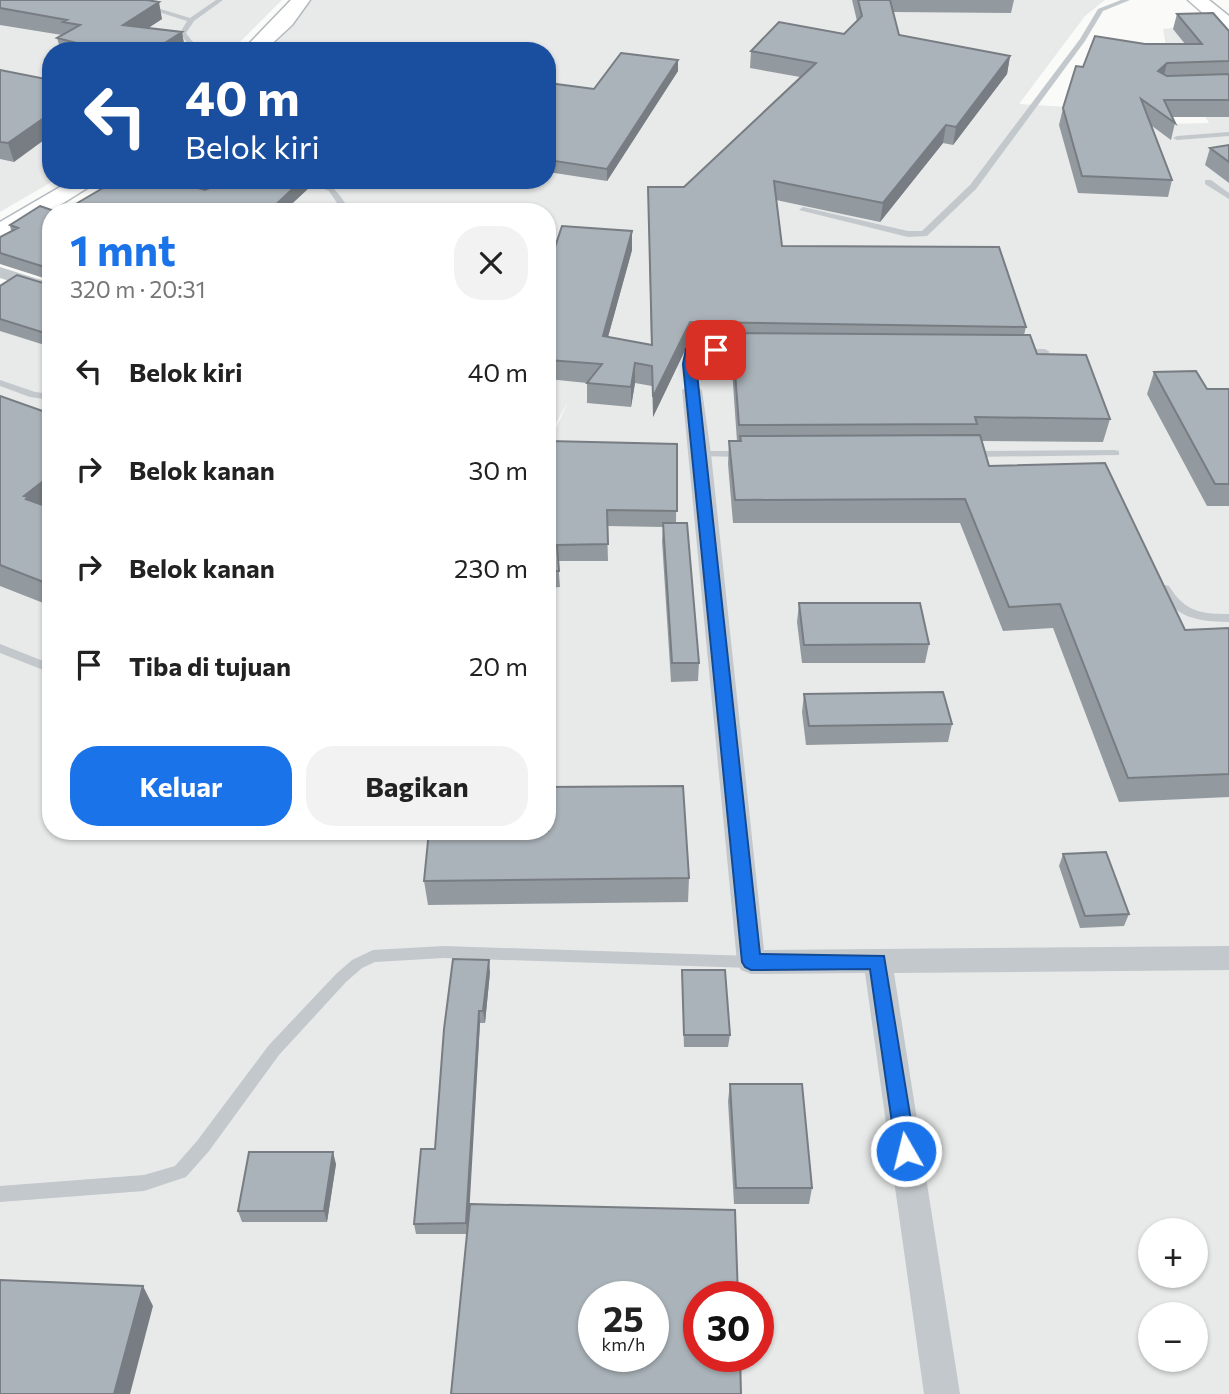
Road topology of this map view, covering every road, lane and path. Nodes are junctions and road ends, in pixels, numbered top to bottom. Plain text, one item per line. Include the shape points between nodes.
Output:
1 (124, 0) edge
2 (220, 0) edge
3 (301, 0) edge
4 (1126, 0) edge
5 (1197, 0) edge
6 (191, 20) junction
7 (1229, 26) edge
8 (190, 42) edge
9 (262, 42) edge
10 (1229, 134) edge
11 (1177, 138) dead end
12 (1208, 182) dead end
13 (74, 189) edge
14 (1229, 197) edge
15 (50, 203) edge
16 (42, 207) edge
17 (803, 210) edge
18 (0, 232) edge
19 (0, 272) edge
20 (42, 286) edge
21 (756, 350) edge
22 (1004, 352) edge
23 (1045, 352) edge
24 (0, 383) edge
25 (692, 390) joint
26 (42, 396) edge
27 (1115, 453) dead end
28 (701, 454) junction
29 (757, 454) edge
30 (953, 454) edge
31 (1162, 583) edge
32 (1229, 618) edge
33 (0, 648) edge
34 (42, 665) edge
35 (1229, 958) edge
36 (878, 961) junction
37 (751, 962) junction
38 (0, 1194) edge
39 (942, 1394) edge

1 - 6 lane
2 - 6 lane
3 - 9 main road
4 - 17 lane via 1100,10 1083,40 981,177 932,228 908,234
5 - 7 main road
6 - 8 lane via 183,33
10 - 11 lane
12 - 14 lane
13 - 15 main road
16 - 18 main road
19 - 20 street
21 - 25 lane via 690,351
22 - 23 lane
24 - 26 lane
25 - 28 street
27 - 30 lane
28 - 29 lane
28 - 37 street
31 - 32 lane via 1170,600 1184,612
33 - 34 lane
35 - 36 street
36 - 37 street
36 - 39 street
37 - 38 lane via 444,952 373,956 341,978 274,1049 180,1171 144,1183

